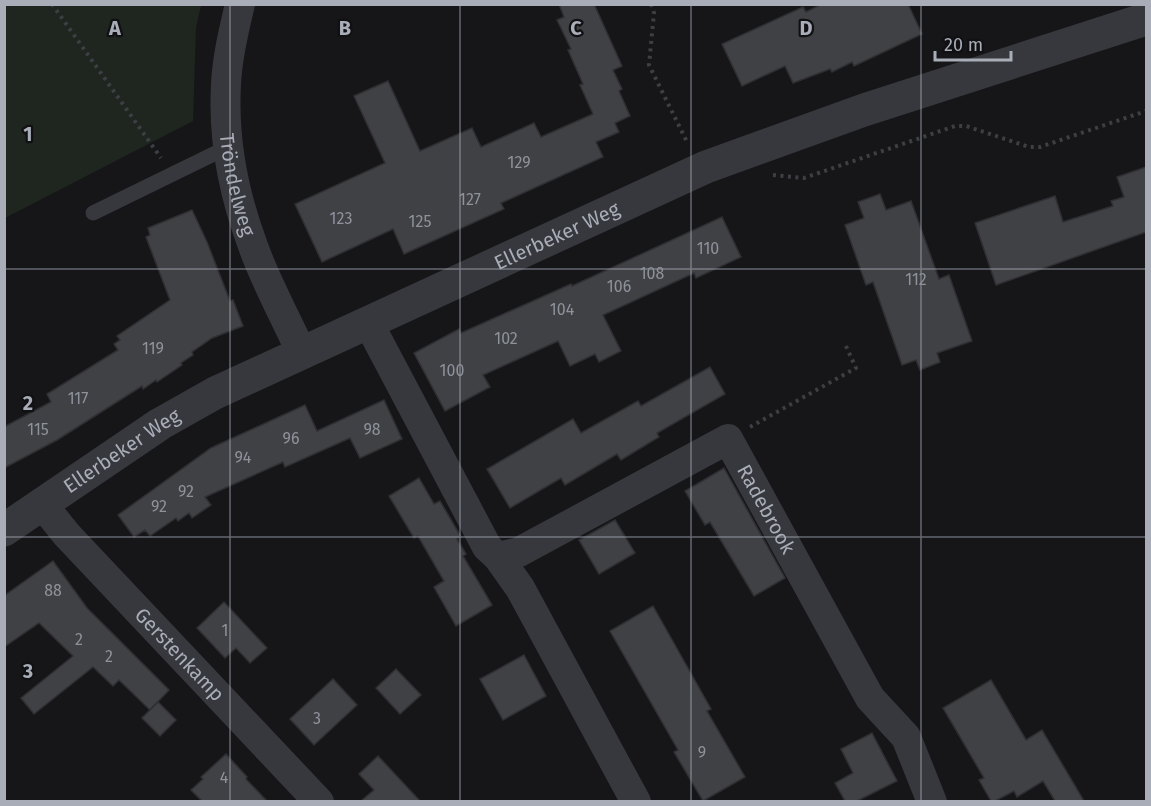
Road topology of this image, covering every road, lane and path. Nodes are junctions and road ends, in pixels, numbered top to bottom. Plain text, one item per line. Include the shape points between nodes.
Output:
1 (52, 4) edge
2 (240, 4) edge
3 (651, 4) edge
4 (1146, 19) edge
5 (1146, 111) edge
6 (228, 147) junction
7 (698, 170) junction
8 (172, 174) junction
9 (769, 174) dead end
10 (93, 213) dead end
11 (368, 322) junction
12 (844, 344) dead end
13 (302, 354) junction
14 (728, 439) junction
15 (42, 504) junction
16 (4, 530) edge
17 (498, 557) junction
18 (319, 801) edge
19 (636, 801) edge
20 (932, 801) edge

1 - 8 path
2 - 6 street, Tröndelweg via 226,85
3 - 7 path via 654,14 650,65
4 - 7 street, Ellerbeker Weg via 864,110
5 - 9 path via 1040,147 955,126 804,178
6 - 8 lane
6 - 13 street, Tröndelweg via 253,248
7 - 11 street, Ellerbeker Weg
8 - 10 lane
11 - 13 street, Ellerbeker Weg
11 - 17 street via 487,547
12 - 14 path via 856,368
13 - 15 street, Ellerbeker Weg via 215,393 160,424
14 - 17 street via 519,552
14 - 20 street, Radebrook via 870,698 906,737
15 - 16 street, Ellerbeker Weg
15 - 18 street, Gerstenkamp
17 - 19 street via 520,588

